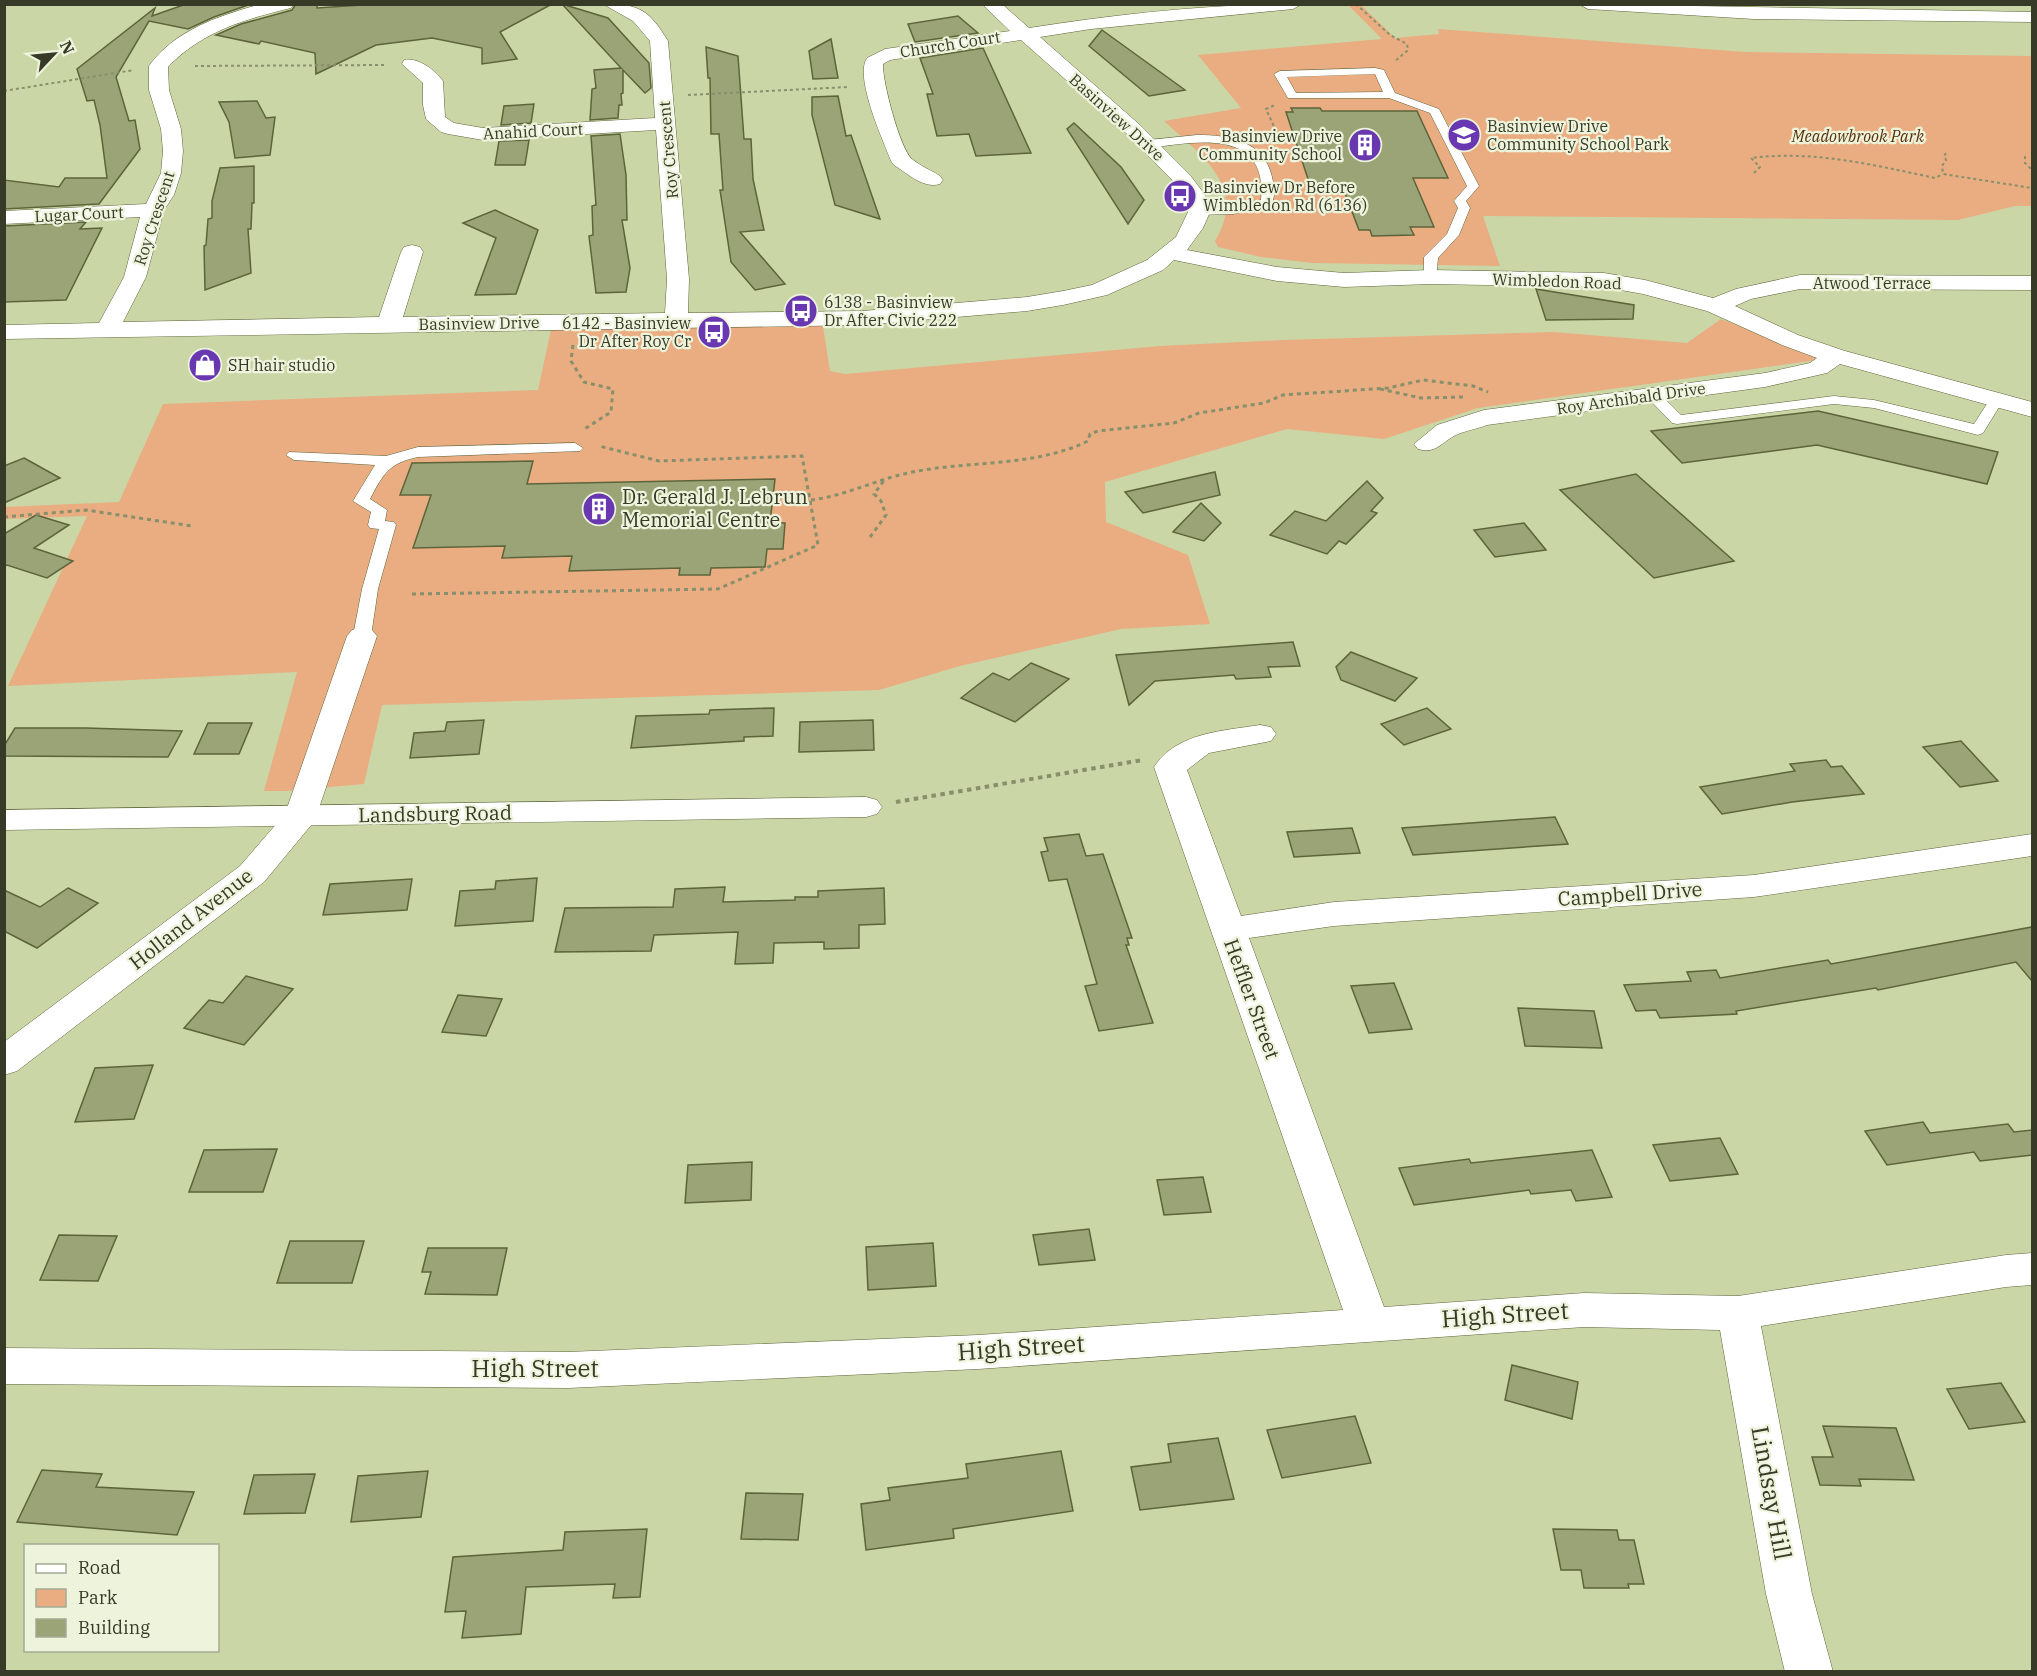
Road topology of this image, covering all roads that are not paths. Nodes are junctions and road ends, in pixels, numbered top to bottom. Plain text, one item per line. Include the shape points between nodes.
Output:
1 (285, 4) edge
2 (612, 4) edge
3 (992, 4) edge
4 (1293, 4) edge
5 (1588, 4) edge
6 (2032, 17) edge
7 (1025, 33) junction
8 (411, 64) road end
9 (1390, 95) junction
10 (665, 123) junction
11 (1149, 144) junction
12 (933, 180) dead end
13 (153, 210) junction
14 (1199, 212) junction
15 (4, 218) edge
16 (412, 252) dead end
17 (1172, 253) junction
18 (1431, 278) junction
19 (2032, 283) edge
20 (1715, 306) junction
21 (676, 321) junction
22 (389, 324) junction
23 (108, 329) junction
24 (4, 332) edge
25 (1836, 356) junction
26 (1653, 395) junction
27 (1997, 399) junction
28 (2032, 410) edge
29 (572, 443) road end
30 (1427, 444) dead end
31 (294, 454) dead end
32 (386, 461) junction
33 (362, 636) joint
34 (1260, 734) dead end
35 (866, 807) road end
36 (300, 817) junction
37 (4, 820) edge
38 (2032, 845) edge
39 (1227, 930) junction
40 (4, 1062) edge
41 (2032, 1269) edge
42 (1738, 1313) junction
43 (1369, 1324) junction
44 (4, 1366) edge
45 (1809, 1671) edge

1 - 13 street, Roy Crescent via 217,24 189,38 158,66 159,90 166,106 173,151 171,173
2 - 10 street, Roy Crescent via 649,23 659,41
3 - 7 street, Basinview Drive
4 - 7 street
5 - 6 street via 1811,15
7 - 11 street, Basinview Drive
7 - 12 street, Church Court via 885,55 874,62 873,75 885,120 901,160
8 - 10 street, Anahid Court via 433,81 435,119 464,133
9 - 9 lane via 1380,72 1280,74 1292,96
9 - 18 lane via 1435,111 1473,186 1460,201 1464,207 1453,235 1431,257
10 - 21 street, Roy Crescent via 678,279
11 - 14 street, Basinview Drive via 1183,179
11 - 14 lane via 1201,138 1233,141 1250,148 1258,157 1269,193 1267,202 1220,213
13 - 15 street, Lugar Court
13 - 23 street, Roy Crescent via 135,277
14 - 17 street, Basinview Drive via 1184,241
16 - 22 street
17 - 18 street, Wimbledon Road via 1277,274 1344,280
17 - 21 street, Basinview Drive via 1136,276 1099,290 1028,304 863,318
18 - 20 street, Wimbledon Road via 1604,280
19 - 20 street, Atwood Terrace via 1800,282 1744,294
20 - 25 street, Wimbledon Road
21 - 22 street, Basinview Drive
22 - 23 street, Basinview Drive
23 - 24 street, Basinview Drive
25 - 26 street, Roy Archibald Drive via 1818,368 1765,380
25 - 27 street, Wimbledon Road
26 - 27 lane via 1677,420 1834,400 1874,404 1978,430
26 - 30 street, Roy Archibald Drive via 1484,418 1446,430
27 - 28 street, Wimbledon Road
29 - 32 lane via 555,448 418,452
31 - 32 lane
32 - 33 lane via 361,501 380,510 382,525
33 - 36 street, Holland Avenue
34 - 39 street, Heffler Street via 1199,745 1170,767
35 - 36 street, Landsburg Road
36 - 37 street, Landsburg Road
36 - 40 street, Holland Avenue via 252,874
38 - 39 street, Campbell Drive via 1754,886 1334,914
39 - 43 street, Heffler Street
41 - 42 street, High Street
42 - 43 street, High Street via 1584,1310
42 - 45 street, Lindsay Hill via 1790,1594
43 - 44 street, High Street via 978,1352 568,1370

